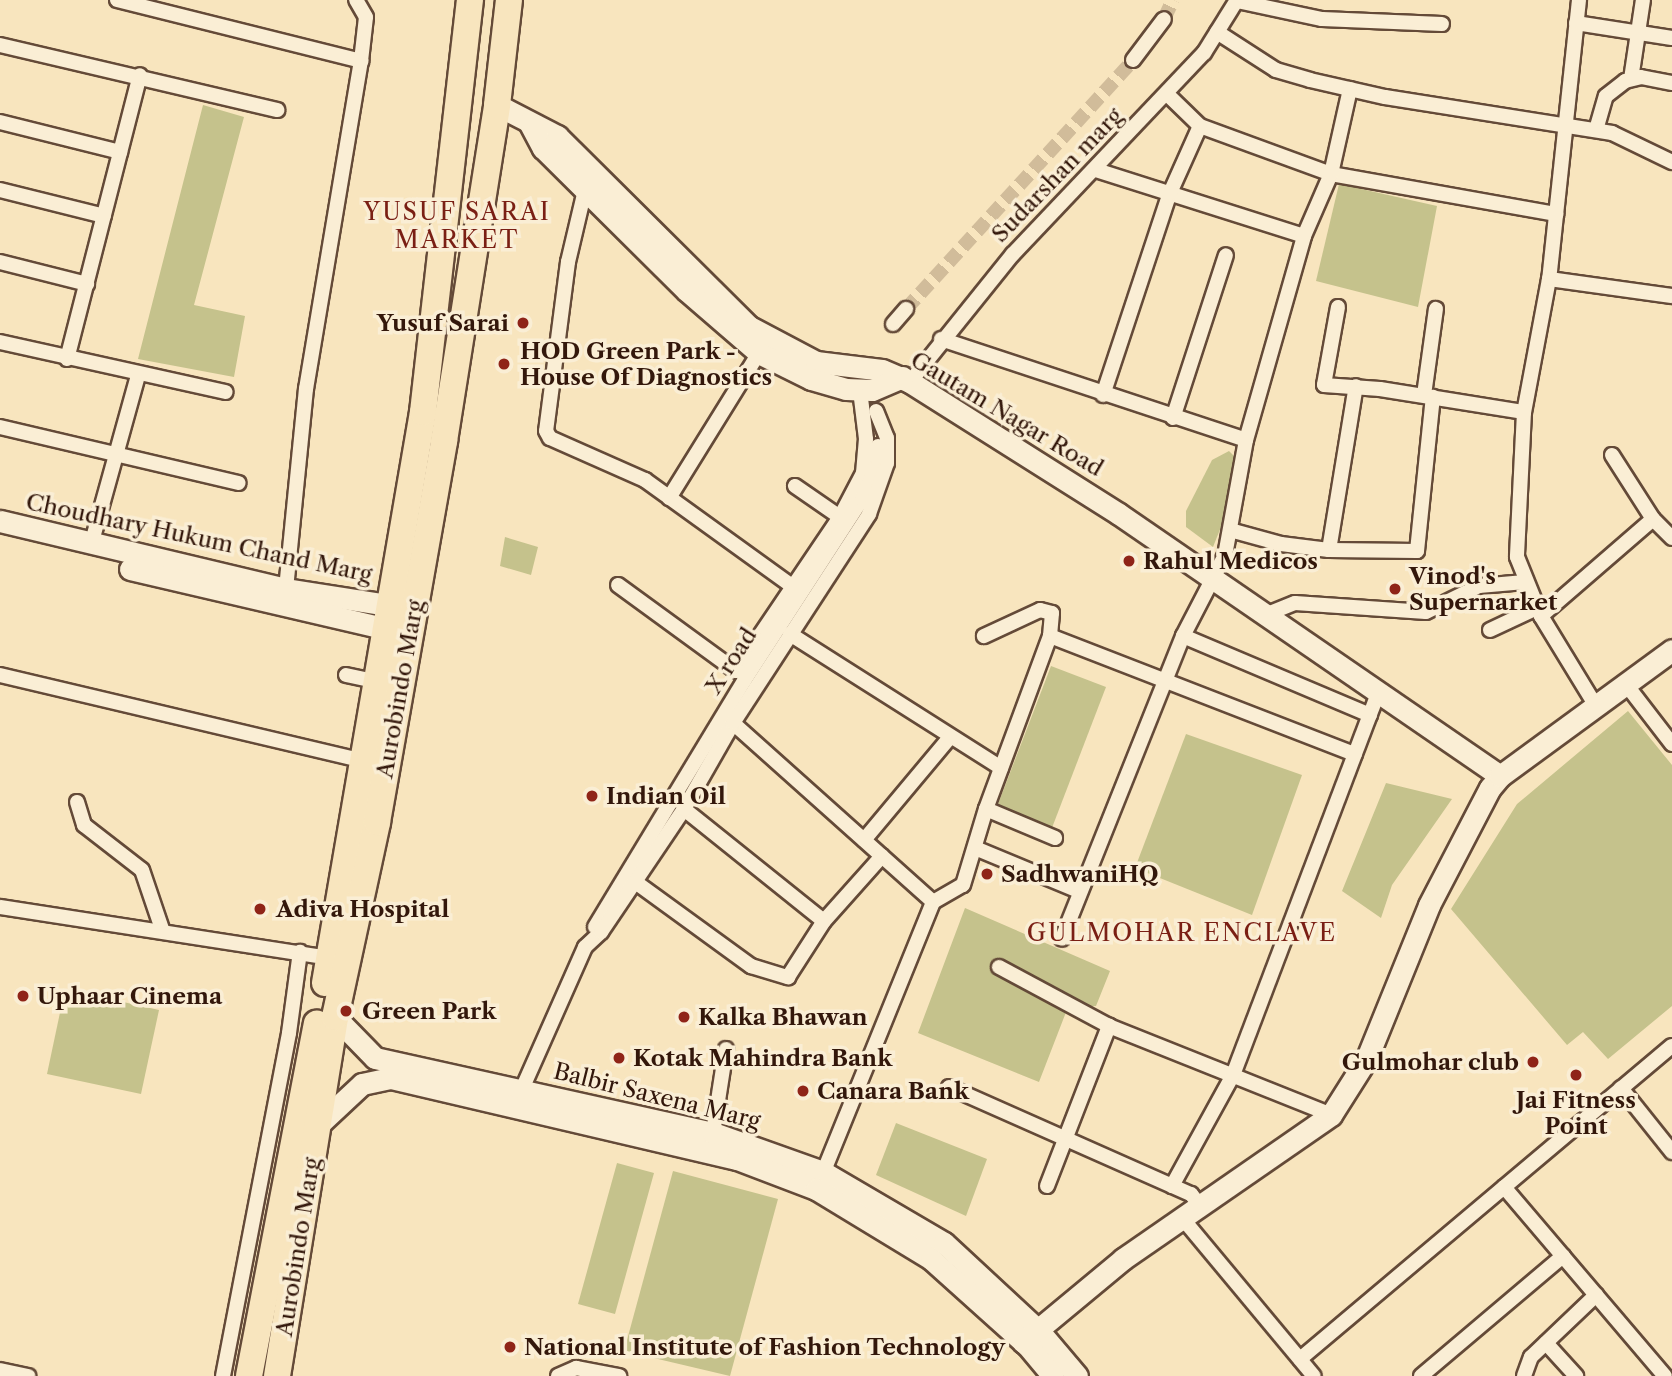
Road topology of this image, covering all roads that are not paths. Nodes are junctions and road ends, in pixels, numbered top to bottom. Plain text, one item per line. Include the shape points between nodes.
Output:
1 (117, 0) edge
2 (356, 0) edge
3 (470, 0) edge
4 (509, 0) edge
5 (524, 0) edge
6 (1237, 0) edge
7 (1579, 0) edge
8 (1643, 0) edge
9 (1164, 19) tunnel mouth
10 (1576, 23) junction
11 (1443, 24) dead end
12 (1217, 32) junction
13 (1638, 33) junction
14 (1672, 38) edge
15 (0, 45) edge
16 (504, 52) junction
17 (1133, 60) tunnel mouth
18 (361, 61) junction
19 (140, 75) junction
20 (1632, 79) junction
21 (1672, 83) edge
22 (1350, 89) junction
23 (1166, 93) junction
24 (497, 105) junction
25 (277, 110) dead end
26 (0, 121) edge
27 (529, 122) junction
28 (1565, 123) junction
29 (1200, 126) junction
30 (1596, 130) junction
31 (120, 152) junction
32 (1672, 162) edge
33 (1096, 170) junction
34 (1331, 174) junction
35 (0, 190) edge
36 (585, 190) junction
37 (1170, 193) junction
38 (1556, 214) junction
39 (104, 216) junction
40 (1304, 236) junction
41 (1226, 255) dead end
42 (0, 262) edge
43 (1549, 279) junction
44 (86, 284) junction
45 (1672, 296) edge
46 (1338, 307) dead end
47 (906, 309) tunnel mouth
48 (1436, 309) dead end
49 (893, 324) dead end
50 (941, 339) junction
51 (0, 342) edge
52 (759, 354) junction
53 (68, 359) junction
54 (138, 375) junction
55 (906, 380) junction
56 (1356, 387) junction
57 (226, 392) dead end
58 (1103, 395) junction
59 (1428, 396) junction
60 (869, 397) junction
61 (1524, 412) junction
62 (1173, 418) junction
63 (0, 427) edge
64 (1246, 440) junction
65 (116, 454) junction
66 (1612, 455) dead end
67 (239, 483) dead end
68 (795, 486) dead end
69 (669, 498) junction
70 (840, 517) junction
71 (1653, 519) junction
72 (0, 521) edge
73 (1230, 530) junction
74 (0, 536) edge
75 (1672, 538) edge
76 (91, 545) junction
77 (1329, 550) junction
78 (1213, 579) junction
79 (1525, 582) junction
80 (618, 585) dead end
81 (792, 586) junction
82 (286, 589) junction
83 (1539, 612) junction
84 (1265, 615) junction
85 (385, 617) junction
86 (1490, 630) dead end
87 (790, 634) junction
88 (984, 636) dead end
89 (1050, 636) junction
90 (1183, 636) junction
91 (1672, 650) edge
92 (0, 675) edge
93 (346, 675) dead end
94 (375, 681) junction
95 (1166, 681) junction
96 (1625, 683) junction
97 (1378, 693) junction
98 (1596, 706) junction
99 (1370, 715) junction
100 (733, 723) junction
101 (950, 737) junction
102 (1672, 744) edge
103 (1355, 754) junction
104 (363, 761) junction
105 (1001, 768) junction
106 (1500, 776) junction
107 (77, 802) dead end
108 (684, 808) junction
109 (986, 809) junction
110 (1055, 838) dead end
111 (864, 840) junction
112 (975, 848) junction
113 (882, 856) junction
114 (634, 881) junction
115 (1079, 891) junction
116 (933, 902) junction
117 (0, 906) edge
118 (824, 921) junction
119 (163, 932) junction
120 (1062, 939) dead end
121 (585, 947) junction
122 (300, 952) junction
123 (330, 958) junction
124 (999, 967) dead end
125 (335, 1017) junction
126 (1109, 1026) junction
127 (1672, 1046) edge
128 (726, 1049) dead end
129 (392, 1071) junction
130 (1233, 1075) junction
131 (949, 1087) dead end
132 (1621, 1088) junction
133 (519, 1097) junction
134 (1331, 1115) junction
135 (318, 1125) junction
136 (713, 1133) junction
137 (1066, 1140) junction
138 (280, 1142) junction
139 (1672, 1152) edge
140 (820, 1181) junction
141 (1047, 1186) dead end
142 (1172, 1186) junction
143 (1504, 1187) junction
144 (1192, 1213) junction
145 (248, 1246) junction
146 (274, 1251) junction
147 (1563, 1256) junction
148 (1596, 1295) junction
149 (1031, 1336) junction
150 (1546, 1343) junction
151 (1300, 1359) junction
152 (223, 1376) edge
153 (249, 1376) edge
154 (277, 1376) edge
155 (558, 1376) edge
156 (619, 1376) edge
157 (1053, 1376) edge
158 (1077, 1376) edge
159 (1314, 1376) edge
160 (1421, 1376) edge
161 (1524, 1376) edge
162 (1576, 1376) edge
163 (1665, 1376) edge

1 - 18 street
2 - 18 street via 366,17
3 - 85 highway, Aurobindo Marg via 423,412
4 - 16 highway, Aurobindo Marg
5 - 16 highway via 523,13
6 - 11 street via 1322,19
6 - 12 street, Sudarshan marg
7 - 10 street
8 - 13 street
9 - 17 street
10 - 13 street
10 - 28 street
12 - 22 street via 1276,70
12 - 23 street, Sudarshan marg
13 - 14 street
13 - 20 street
15 - 19 street
16 - 24 highway, Aurobindo Marg
18 - 82 street via 306,389
19 - 25 street
19 - 31 street
20 - 21 street
20 - 30 street via 1606,96
22 - 28 street
22 - 34 street
23 - 29 street
23 - 33 street, Sudarshan marg
24 - 27 street, Gautam Nagar Road
24 - 125 highway, Aurobindo Marg via 377,822
26 - 31 street
27 - 36 street via 543,148
27 - 55 street, Gautam Nagar Road via 557,136 748,326 816,362 882,370
28 - 30 street
28 - 38 street
29 - 34 street
29 - 37 street
30 - 32 street
31 - 39 street
33 - 37 street
33 - 50 street, Sudarshan marg via 1013,254
34 - 38 street
34 - 40 street
35 - 39 street
36 - 52 street via 685,290
36 - 69 street via 568,262 546,431 550,438 645,480
37 - 40 street
37 - 58 street
38 - 43 street
39 - 44 street
40 - 64 street
41 - 62 street
42 - 44 street
43 - 45 street
43 - 61 street
44 - 53 street
46 - 56 street via 1324,385
47 - 49 street
48 - 59 street
50 - 55 street, Sudarshan marg
50 - 58 street
51 - 53 street
52 - 60 street via 811,379
52 - 69 street
53 - 54 street
54 - 57 street
54 - 65 street
55 - 60 street
55 - 78 street, Gautam Nagar Road
56 - 59 street
56 - 77 street
58 - 62 street
59 - 61 street
59 - 77 street via 1417,551
60 - 70 street via 866,456
60 - 87 street via 887,438 879,495
60 - 121 street, X road via 878,461 862,499 611,896
61 - 79 street via 1517,557
62 - 64 street
63 - 65 street
64 - 73 street
65 - 67 street
65 - 76 street
66 - 71 street
68 - 70 street
69 - 81 street
70 - 81 street
71 - 75 street
71 - 83 street
72 - 76 street, Choudhary Hukum Chand Marg
73 - 77 street via 1281,544
73 - 78 street
74 - 85 street, Choudhary Hukum Chand Marg
76 - 82 street, Choudhary Hukum Chand Marg
78 - 84 street, Gautam Nagar Road
78 - 90 street
79 - 83 street
79 - 84 street via 1479,586 1426,612 1295,603
80 - 81 street via 736,671
82 - 85 street, Choudhary Hukum Chand Marg
83 - 86 street
83 - 98 street
84 - 97 street, Gautam Nagar Road
85 - 94 highway, Aurobindo Marg
87 - 100 street
87 - 101 street
88 - 89 street via 1045,609 1053,617
89 - 95 street
89 - 105 street
90 - 95 street
90 - 99 street
91 - 96 street
92 - 104 street
93 - 94 street
94 - 104 highway, Aurobindo Marg
95 - 103 street
95 - 115 street
96 - 98 street
96 - 102 street
97 - 99 street
97 - 106 street, Gautam Nagar Road
98 - 106 street
99 - 103 street
100 - 108 street
100 - 111 street
101 - 105 street
101 - 111 street
103 - 130 street
104 - 123 highway, Aurobindo Marg
105 - 109 street
106 - 134 street via 1429,905 1367,1058
107 - 119 street via 84,825 142,870
108 - 114 street
108 - 118 street
109 - 110 street
109 - 112 street
111 - 113 street
112 - 115 street
112 - 116 street via 963,885
113 - 116 street
113 - 118 street
114 - 118 street via 751,966 788,977
114 - 121 street via 601,932
115 - 120 street
116 - 140 street
117 - 119 street
119 - 122 street
121 - 133 street
122 - 123 street
122 - 138 street
123 - 138 highway, Aurobindo Marg
124 - 126 street
125 - 129 street, Balbir Saxena Marg via 367,1055
125 - 135 highway, Aurobindo Marg
126 - 130 street
126 - 137 street
127 - 132 street
128 - 136 street
129 - 133 street, Balbir Saxena Marg
129 - 135 street, Balbir Saxena Marg via 362,1084
130 - 134 street
130 - 142 street
131 - 137 street
132 - 139 street
132 - 143 street
133 - 136 street, Balbir Saxena Marg
133 - 140 street, Balbir Saxena Marg
134 - 144 street
135 - 154 highway, Aurobindo Marg
136 - 140 street, Balbir Saxena Marg
137 - 141 street
137 - 142 street
138 - 145 street
138 - 146 highway, Aurobindo Marg
140 - 149 street, Balbir Saxena Marg via 944,1243
142 - 144 street via 1191,1194
143 - 147 street
143 - 151 street
144 - 149 street via 1123,1259
144 - 151 street
145 - 146 street
145 - 152 street
146 - 153 highway, Aurobindo Marg
147 - 148 street
147 - 160 street
148 - 150 street
148 - 163 street
149 - 157 street, Balbir Saxena Marg
149 - 158 street, Balbir Saxena Marg
150 - 161 street via 1531,1357
150 - 162 street
151 - 159 street
155 - 156 street via 576,1368

